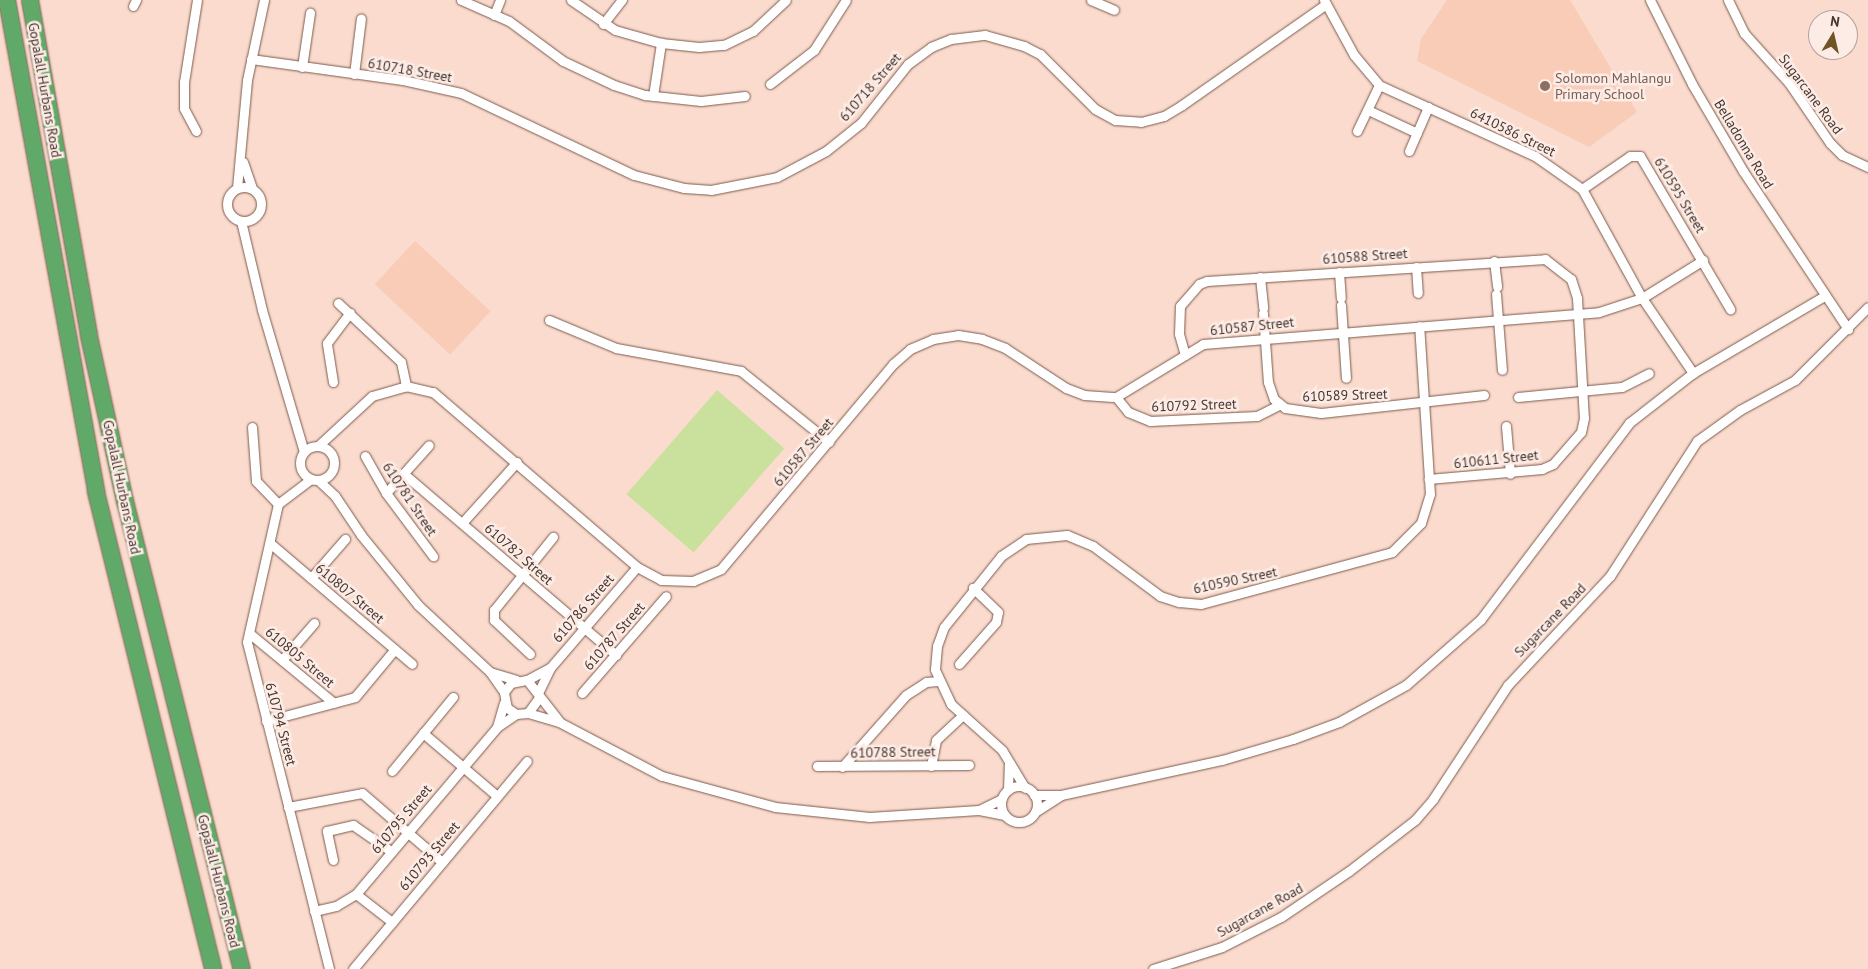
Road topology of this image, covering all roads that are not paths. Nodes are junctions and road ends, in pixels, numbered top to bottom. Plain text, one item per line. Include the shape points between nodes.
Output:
1 (7, 0) edge
2 (30, 0) edge
3 (197, 0) edge
4 (264, 0) edge
5 (461, 0) edge
6 (500, 0) edge
7 (571, 0) edge
8 (622, 0) edge
9 (786, 0) edge
10 (846, 0) edge
11 (1091, 0) edge
12 (1650, 0) edge
13 (1728, 0) edge
14 (1325, 2) edge
15 (1114, 10) dead end
16 (310, 13) dead end
17 (494, 15) junction
18 (361, 18) dead end
19 (603, 24) junction
20 (661, 43) junction
21 (251, 59) junction
22 (302, 67) junction
23 (354, 74) junction
24 (770, 84) dead end
25 (1379, 85) junction
26 (652, 96) junction
27 (745, 96) dead end
28 (1428, 107) junction
29 (1368, 110) junction
30 (196, 131) dead end
31 (1357, 131) dead end
32 (1417, 133) junction
33 (1409, 151) dead end
34 (242, 161) junction
35 (1868, 167) edge
36 (237, 188) junction
37 (252, 188) junction
38 (1582, 189) junction
39 (252, 220) junction
40 (241, 221) junction
41 (249, 247) junction
42 (1703, 260) junction
43 (1494, 261) junction
44 (1416, 267) junction
45 (1339, 272) junction
46 (1260, 277) junction
47 (1418, 292) dead end
48 (1824, 296) junction
49 (1642, 298) junction
50 (338, 303) dead end
51 (1868, 307) edge
52 (1730, 309) dead end
53 (350, 313) junction
54 (1577, 313) junction
55 (549, 320) dead end
56 (1498, 320) junction
57 (1419, 326) junction
58 (1848, 329) junction
59 (1342, 332) junction
60 (1265, 337) junction
61 (1184, 355) junction
62 (1502, 370) dead end
63 (1650, 373) dead end
64 (1693, 373) junction
65 (1346, 378) dead end
66 (333, 382) dead end
67 (406, 386) junction
68 (1582, 391) junction
69 (1484, 395) dead end
70 (1116, 397) junction
71 (1518, 397) dead end
72 (1423, 402) junction
73 (1279, 405) junction
74 (299, 426) junction
75 (1506, 426) dead end
76 (252, 427) dead end
77 (335, 429) junction
78 (829, 442) junction
79 (429, 445) dead end
80 (316, 446) junction
81 (329, 451) junction
82 (304, 452) junction
83 (365, 456) dead end
84 (517, 462) junction
85 (301, 469) junction
86 (331, 472) junction
87 (404, 474) junction
88 (1510, 474) junction
89 (314, 479) junction
90 (1428, 479) junction
91 (292, 490) junction
92 (386, 493) junction
93 (335, 496) junction
94 (278, 504) junction
95 (462, 524) junction
96 (553, 537) dead end
97 (345, 539) dead end
98 (271, 544) junction
99 (433, 556) dead end
100 (637, 566) junction
101 (521, 574) junction
102 (311, 578) junction
103 (973, 588) junction
104 (666, 596) dead end
105 (314, 623) dead end
106 (585, 629) junction
107 (249, 633) junction
108 (395, 650) junction
109 (530, 654) dead end
110 (616, 655) junction
111 (282, 660) junction
112 (412, 664) dead end
113 (960, 664) dead end
114 (550, 668) junction
115 (490, 672) junction
116 (516, 680) junction
117 (527, 680) junction
118 (938, 681) junction
119 (504, 692) junction
120 (582, 693) dead end
121 (538, 696) junction
122 (453, 697) dead end
123 (504, 702) junction
124 (334, 704) junction
125 (528, 713) junction
126 (516, 714) junction
127 (963, 715) junction
128 (266, 721) junction
129 (560, 722) junction
130 (497, 727) junction
131 (424, 733) junction
132 (527, 761) dead end
133 (1009, 763) junction
134 (969, 765) dead end
135 (817, 766) dead end
136 (931, 766) junction
137 (462, 767) junction
138 (842, 767) junction
139 (392, 771) dead end
140 (1025, 788) junction
141 (1008, 790) junction
142 (1034, 795) junction
143 (1061, 795) junction
144 (497, 796) junction
145 (1002, 799) junction
146 (288, 807) junction
147 (978, 810) junction
148 (1035, 812) junction
149 (1005, 815) junction
150 (408, 831) junction
151 (392, 852) junction
152 (333, 860) dead end
153 (442, 862) junction
154 (356, 894) junction
155 (314, 911) junction
156 (392, 922) junction
157 (213, 969) edge
158 (242, 969) edge
159 (329, 969) edge
160 (353, 969) edge
161 (1153, 969) edge

1 - 157 highway, Gopalall Hurbans Road via 97,501
2 - 158 highway, Gopalall Hurbans Road via 89,336 125,501
3 - 30 street via 184,82 184,108
4 - 21 street
5 - 17 street
6 - 17 street
7 - 19 street
8 - 19 street
9 - 20 street via 766,22 724,45 699,48
10 - 24 street via 814,50
11 - 15 street
12 - 48 street, Belladonna Road via 1729,147
13 - 35 street, Sugarcane Road via 1744,33 1789,83 1830,143 1842,155
14 - 23 street, 610718 Street via 1182,105 1141,122 1115,120 1095,109 1040,54 1024,46 984,36 951,39 931,46 908,64 861,123 826,151 777,177 711,190 684,188 634,175 461,93
14 - 25 street, 6410586 Street via 1354,56
16 - 22 street
17 - 26 street via 563,61 614,85
18 - 23 street
19 - 20 street
20 - 26 street
21 - 22 street, 610718 Street
21 - 34 street
22 - 23 street, 610718 Street
25 - 28 street, 6410586 Street
25 - 29 street
26 - 27 street via 701,101
28 - 32 street
28 - 38 street, 6410586 Street via 1535,156
29 - 31 street
29 - 32 street
32 - 33 street
34 - 36 street
34 - 37 street
36 - 37 street
36 - 40 street via 229,195 227,206 232,216
37 - 39 street via 260,196 262,207
38 - 42 street, 610595 Street via 1630,156 1640,156
38 - 49 street, 6410586 Street
39 - 40 street
39 - 41 street
40 - 41 street
41 - 74 street via 272,347
42 - 49 street, 610587 Street
42 - 52 street, 610595 Street
43 - 44 street, 610588 Street
43 - 54 street, 610588 Street via 1540,258 1554,264 1570,280
43 - 56 street
44 - 45 street, 610588 Street
44 - 47 street
45 - 46 street, 610588 Street
45 - 59 street
46 - 60 street
46 - 61 street, 610588 Street via 1208,281 1186,297 1178,317
48 - 58 street, Belladonna Road
48 - 64 street
49 - 54 street, 610587 Street via 1618,308
49 - 64 street, 6410586 Street
50 - 53 street
51 - 58 street, Sugarcane Road
53 - 66 street via 327,343
53 - 67 street via 401,362
54 - 56 street, 610587 Street
54 - 68 street, 610611 Street
55 - 78 street via 616,348 741,370
56 - 57 street, 610587 Street
56 - 62 street
57 - 59 street, 610587 Street
57 - 72 street, 610590 Street
58 - 161 street, Sugarcane Road via 1795,380 1740,410 1697,442 1610,576 1508,684 1434,799 1415,820 1349,871 1281,917 1222,947
59 - 60 street, 610587 Street
59 - 65 street
60 - 61 street, 610587 Street via 1221,340
60 - 73 street via 1268,382
61 - 70 street, 610587 Street via 1142,385
63 - 68 street via 1622,387
64 - 143 street via 1630,423 1481,619 1406,685 1339,722 1293,739 1222,760
67 - 77 street, 610587 Street via 372,396
67 - 84 street, 610587 Street via 433,392 446,400
68 - 71 street
68 - 88 street, 610611 Street via 1584,425 1576,439 1548,467
69 - 72 street, 610589 Street
70 - 73 street, 610792 Street via 1128,412 1150,421 1257,416
70 - 78 street, 610587 Street via 1084,395 1066,388 1006,348 982,339 958,335 932,339 910,349 893,364
72 - 73 street, 610589 Street via 1304,413
72 - 90 street, 610590 Street
74 - 80 street
74 - 82 street
75 - 88 street
76 - 94 street via 256,481
77 - 80 street, 610587 Street
77 - 81 street
78 - 100 street, 610587 Street via 721,569 707,577 675,583 650,576
79 - 87 street
80 - 81 street
80 - 82 street
81 - 86 street via 334,460
82 - 85 street
83 - 92 street, 610781 Street
84 - 95 street
84 - 100 street, 610587 Street
85 - 89 street
85 - 91 street
86 - 89 street
86 - 93 street
87 - 92 street
87 - 95 street, 610782 Street
88 - 90 street, 610611 Street
89 - 91 street
89 - 93 street
90 - 103 street, 610590 Street via 1429,505 1421,523 1392,552 1201,604 1170,600 1093,546 1055,534 1026,539 1008,549
91 - 94 street
92 - 99 street, 610781 Street
93 - 115 street via 361,535 418,605
94 - 98 street, 610794 Street
95 - 101 street, 610782 Street
96 - 101 street
97 - 102 street
98 - 102 street, 610807 Street
98 - 107 street, 610794 Street
100 - 106 street, 610786 Street
101 - 106 street, 610782 Street
101 - 109 street via 493,615
102 - 108 street, 610807 Street
103 - 113 street via 998,612 996,622
103 - 118 street, 610590 Street via 940,634 935,659
104 - 110 street, 610787 Street
105 - 111 street
106 - 110 street, 610782 Street
106 - 114 street, 610786 Street
107 - 111 street, 610805 Street
107 - 128 street, 610794 Street via 248,652
108 - 112 street, 610807 Street
108 - 124 street via 362,692
110 - 120 street, 610787 Street
111 - 124 street, 610805 Street
114 - 117 street
114 - 121 street
115 - 116 street
115 - 119 street
116 - 117 street
116 - 119 street
117 - 121 street
118 - 127 street, 610590 Street via 951,704
118 - 138 street via 926,682 906,695
119 - 123 street
121 - 125 street
121 - 129 street
122 - 131 street
123 - 126 street
123 - 130 street
124 - 128 street
125 - 126 street
125 - 129 street
126 - 130 street
127 - 133 street, 610590 Street via 991,739
127 - 136 street via 936,740
128 - 146 street, 610794 Street
129 - 147 street via 662,776 775,807 869,817
130 - 137 street, 610795 Street
131 - 137 street
131 - 139 street
132 - 144 street, 610793 Street
133 - 140 street, 610590 Street
133 - 141 street
134 - 136 street, 610788 Street
135 - 138 street, 610788 Street
136 - 138 street, 610788 Street
137 - 144 street
137 - 150 street, 610795 Street
140 - 141 street
140 - 142 street
141 - 145 street
142 - 143 street
142 - 148 street
143 - 148 street
144 - 153 street, 610793 Street
145 - 147 street
145 - 149 street
146 - 150 street via 362,793
146 - 155 street, 610794 Street
147 - 149 street
148 - 149 street via 1021,822
150 - 151 street, 610795 Street
150 - 153 street
151 - 152 street via 353,825 327,831
151 - 154 street, 610795 Street
153 - 156 street, 610793 Street
154 - 155 street, 610795 Street via 336,906
154 - 156 street
155 - 159 street, 610794 Street
156 - 160 street, 610793 Street

